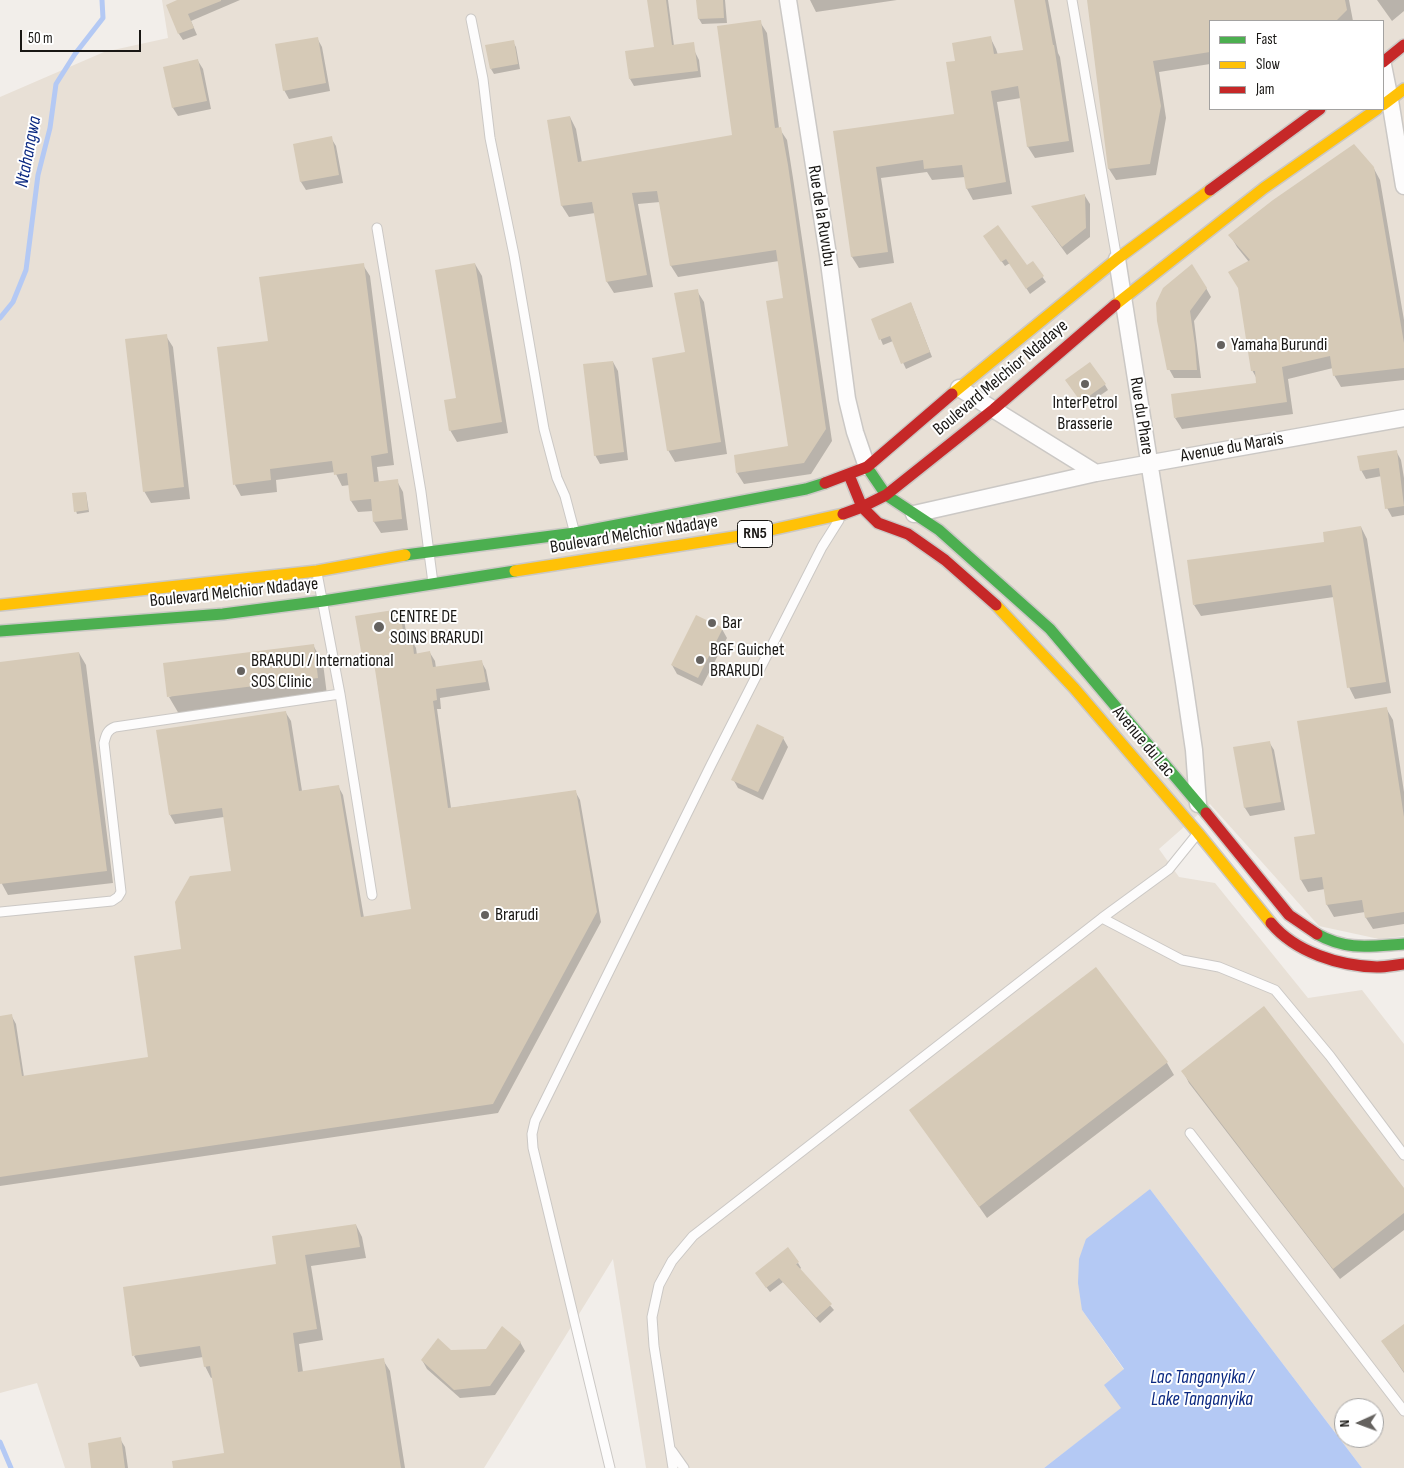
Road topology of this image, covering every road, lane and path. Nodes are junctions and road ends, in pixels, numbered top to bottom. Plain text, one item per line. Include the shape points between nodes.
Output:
1 (788, 0) edge
2 (1072, 0) edge
3 (472, 18) dead end
4 (1404, 45) edge
5 (1384, 62) edge
6 (1404, 89) edge
7 (1384, 105) edge
8 (1319, 110) edge
9 (1377, 110) edge
10 (1404, 186) edge
11 (377, 228) dead end
12 (1117, 259) junction
13 (1123, 298) junction
14 (959, 388) junction
15 (994, 409) junction
16 (1404, 418) edge
17 (855, 432) junction
18 (1148, 463) junction
19 (867, 467) junction
20 (1096, 473) junction
21 (849, 475) junction
22 (886, 495) junction
23 (862, 507) junction
24 (842, 514) junction
25 (914, 514) junction
26 (575, 533) junction
27 (429, 551) junction
28 (316, 571) junction
29 (433, 583) junction
30 (323, 601) junction
31 (0, 605) edge
32 (0, 631) edge
33 (340, 694) junction
34 (1198, 806) junction
35 (1198, 833) junction
36 (372, 895) dead end
37 (0, 912) edge
38 (1102, 918) junction
39 (1404, 944) edge
40 (1404, 964) edge
41 (1190, 1133) dead end
42 (1404, 1155) edge
43 (1404, 1410) edge
44 (670, 1449) junction
45 (610, 1468) edge
46 (673, 1468) edge
47 (684, 1468) edge

1 - 17 street, Rue de la Ruvubu via 847,399
2 - 12 lane, Rue du Phare
3 - 26 lane via 484,79 490,138 544,429
4 - 5 main road
6 - 7 main road, Boulevard Melchior Ndadaye / RN5
7 - 10 street
8 - 12 main road, Boulevard Melchior Ndadaye / RN5
9 - 13 main road, Boulevard Melchior Ndadaye / RN5 via 1264,188
11 - 27 lane
12 - 13 street, Rue du Phare
12 - 14 main road, Boulevard Melchior Ndadaye / RN5
13 - 15 main road, Boulevard Melchior Ndadaye / RN5
13 - 18 street, Rue du Phare
14 - 15 street
14 - 19 main road, Boulevard Melchior Ndadaye / RN5
15 - 20 street
15 - 22 main road, Boulevard Melchior Ndadaye / RN5
16 - 18 street, Avenue du Marais
17 - 19 street, Rue de la Ruvubu
17 - 21 street, Rue de la Ruvubu
18 - 20 street, Avenue du Marais
18 - 34 street, Rue du Phare via 1187,701
19 - 21 main road, Boulevard Melchior Ndadaye / RN5
19 - 22 main road
20 - 25 street, Avenue du Marais
21 - 23 main road
21 - 26 main road, Boulevard Melchior Ndadaye / RN5 via 806,488
22 - 23 main road, Boulevard Melchior Ndadaye / RN5
22 - 25 main road, Avenue du Lac
23 - 24 main road, Boulevard Melchior Ndadaye / RN5
23 - 35 main road, Avenue du Lac via 878,523 916,539 989,598 1074,688
24 - 29 main road, Boulevard Melchior Ndadaye / RN5 via 753,534
24 - 45 lane via 822,547 711,766 535,1121 533,1148
25 - 34 main road, Avenue du Lac via 940,530 1050,629
26 - 27 main road, Boulevard Melchior Ndadaye / RN5
27 - 28 main road, Boulevard Melchior Ndadaye / RN5
27 - 29 lane
28 - 30 lane
28 - 31 main road, Boulevard Melchior Ndadaye / RN5
29 - 30 main road, Boulevard Melchior Ndadaye / RN5
30 - 32 main road, Boulevard Melchior Ndadaye / RN5 via 223,614
30 - 33 lane
33 - 36 lane
33 - 37 lane via 110,729 104,743 121,892 112,901
34 - 35 street, Rue du Phare
34 - 39 main road, Avenue du Lac via 1289,915 1309,930 1347,946
35 - 38 lane via 1168,869
35 - 40 main road, Avenue du Lac via 1279,933 1294,943 1337,962 1379,967
38 - 42 lane via 1182,960 1219,967 1275,990 1330,1056
38 - 44 lane via 693,1236 672,1261 659,1285 652,1317
41 - 43 lane
44 - 46 lane
44 - 47 lane

